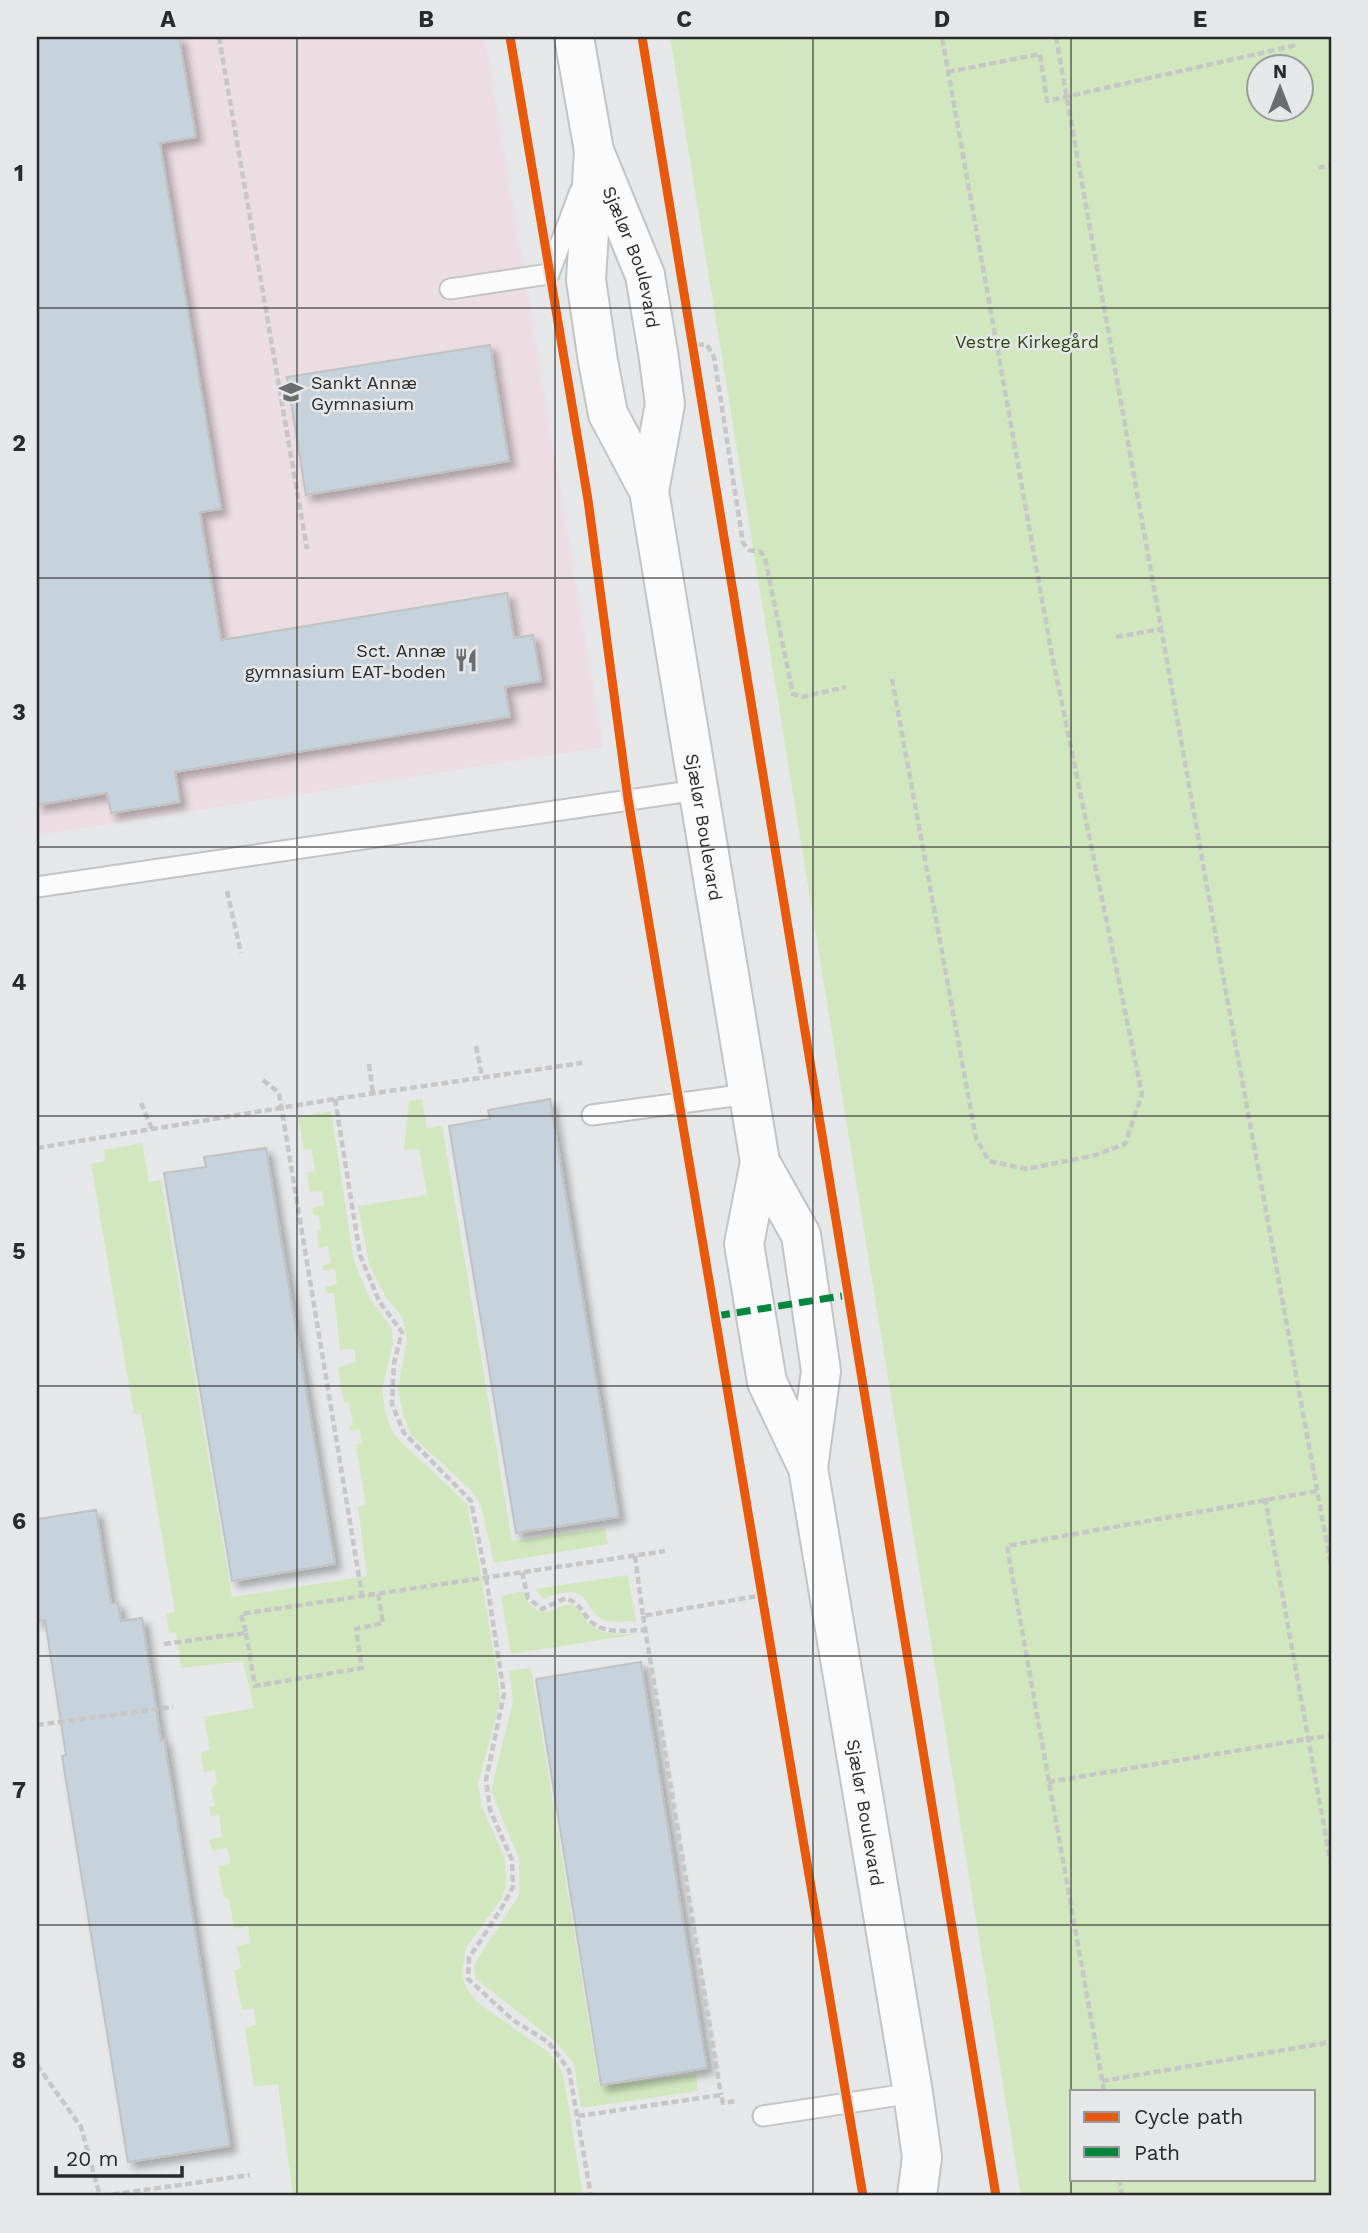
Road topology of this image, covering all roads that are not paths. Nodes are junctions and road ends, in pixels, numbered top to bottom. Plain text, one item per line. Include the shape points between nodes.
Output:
1 (574, 37) edge
2 (594, 151) junction
3 (450, 289) dead end
4 (649, 491) junction
5 (697, 790) junction
6 (37, 887) edge
7 (748, 1094) junction
8 (592, 1115) dead end
9 (760, 1161) junction
10 (808, 1468) junction
11 (913, 2093) junction
12 (763, 2116) dead end
13 (922, 2157) junction
14 (917, 2196) edge
15 (940, 2196) edge

1 - 2 street, Sjælør Boulevard
2 - 3 lane via 549,274
2 - 4 street, Sjælør Boulevard via 586,279 598,361 608,414
2 - 4 street, Sjælør Boulevard via 645,275 658,352 666,404
4 - 5 street, Sjælør Boulevard
5 - 6 lane
5 - 7 street, Sjælør Boulevard
7 - 8 lane
7 - 9 street, Sjælør Boulevard
9 - 10 street, Sjælør Boulevard via 744,1244 767,1382
9 - 10 street, Sjælør Boulevard via 801,1235 821,1371
10 - 11 street, Sjælør Boulevard
11 - 12 lane
11 - 13 street, Sjælør Boulevard
13 - 14 street, Sjælør Boulevard
13 - 15 street, Sjælør Boulevard

